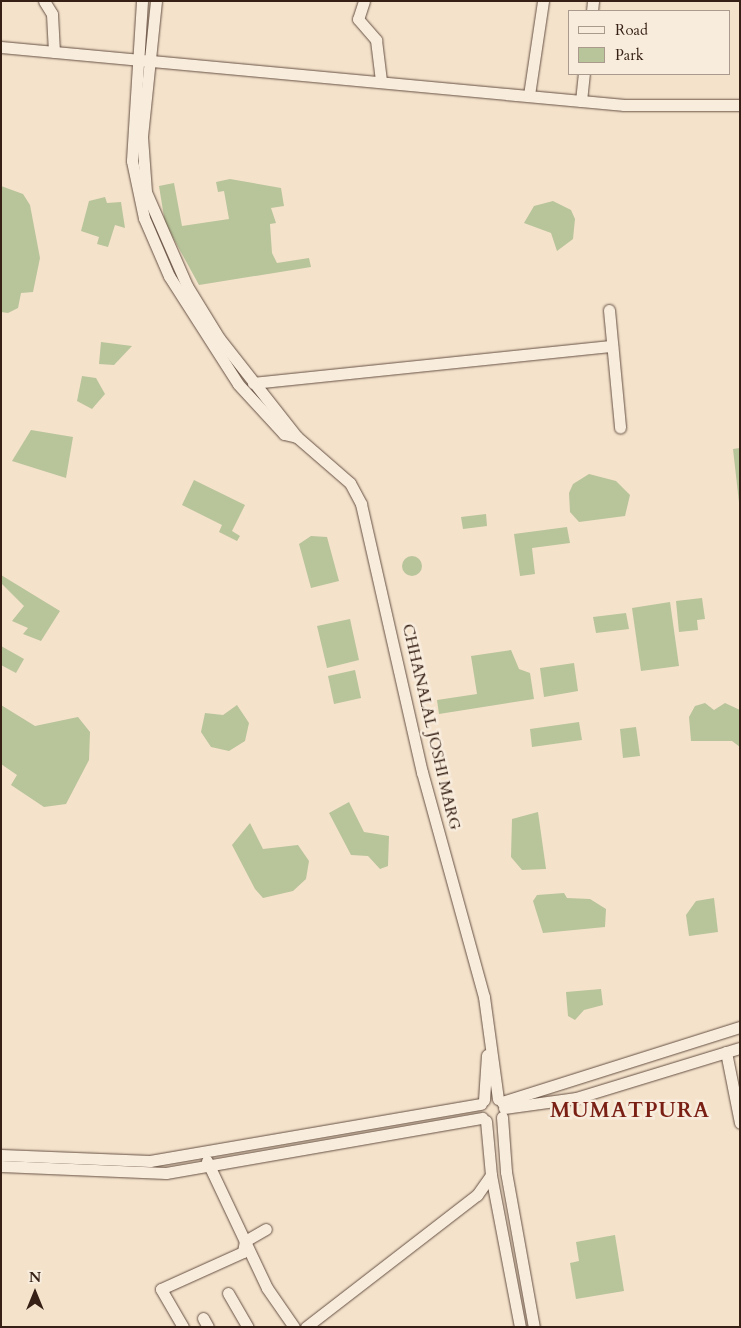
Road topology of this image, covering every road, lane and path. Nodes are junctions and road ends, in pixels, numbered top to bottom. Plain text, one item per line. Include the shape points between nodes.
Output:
1 (44, 1) edge
2 (142, 1) edge
3 (156, 1) edge
4 (364, 1) edge
5 (543, 1) edge
6 (1, 46) edge
7 (54, 52) junction
8 (137, 60) junction
9 (150, 61) junction
10 (584, 75) edge
11 (381, 81) junction
12 (529, 95) junction
13 (581, 100) junction
14 (740, 104) edge
15 (138, 183) junction
16 (610, 310) dead end
17 (612, 346) junction
18 (253, 383) junction
19 (620, 427) dead end
20 (297, 437) junction
21 (740, 1027) edge
22 (740, 1048) edge
23 (490, 1049) junction
24 (726, 1052) junction
25 (482, 1102) junction
26 (502, 1107) junction
27 (484, 1119) junction
28 (740, 1123) edge
29 (1, 1155) edge
30 (205, 1155) junction
31 (1, 1166) edge
32 (210, 1166) junction
33 (491, 1175) junction
34 (266, 1228) dead end
35 (245, 1241) junction
36 (228, 1293) dead end
37 (182, 1327) edge
38 (248, 1327) edge
39 (294, 1327) edge
40 (306, 1327) edge
41 (520, 1327) edge
42 (534, 1327) edge

1 - 7 street via 52,14
2 - 8 street, CHHANALAL JOSHI MARG
3 - 9 street, CHHANALAL JOSHI MARG
4 - 11 street via 358,19 376,40
5 - 12 street
6 - 7 street
7 - 8 street
8 - 9 street
8 - 15 street, CHHANALAL JOSHI MARG
9 - 11 street
9 - 15 street, CHHANALAL JOSHI MARG
10 - 13 street
11 - 12 street
12 - 13 street
13 - 14 street via 624,105
15 - 18 street, CHHANALAL JOSHI MARG via 187,286
15 - 20 street, CHHANALAL JOSHI MARG via 169,276 198,325 238,384 284,434
16 - 17 street
17 - 18 street
17 - 19 street
18 - 20 street, CHHANALAL JOSHI MARG
20 - 23 street, CHHANALAL JOSHI MARG via 350,483 361,504 422,772 484,997
21 - 26 street
22 - 24 street
23 - 25 street, CHHANALAL JOSHI MARG
23 - 26 street, CHHANALAL JOSHI MARG
24 - 26 street via 576,1098
24 - 28 street
25 - 26 street
25 - 27 street, CHHANALAL JOSHI MARG
25 - 30 street
26 - 27 street
26 - 42 street, CHHANALAL JOSHI MARG via 506,1172
27 - 32 street
27 - 33 street, CHHANALAL JOSHI MARG
29 - 30 street via 150,1162
30 - 32 street
31 - 32 street via 166,1173
32 - 35 street
33 - 40 street via 477,1196
33 - 41 street, CHHANALAL JOSHI MARG
34 - 35 street
35 - 37 street via 243,1252 161,1289
35 - 39 street via 268,1288
36 - 38 street

